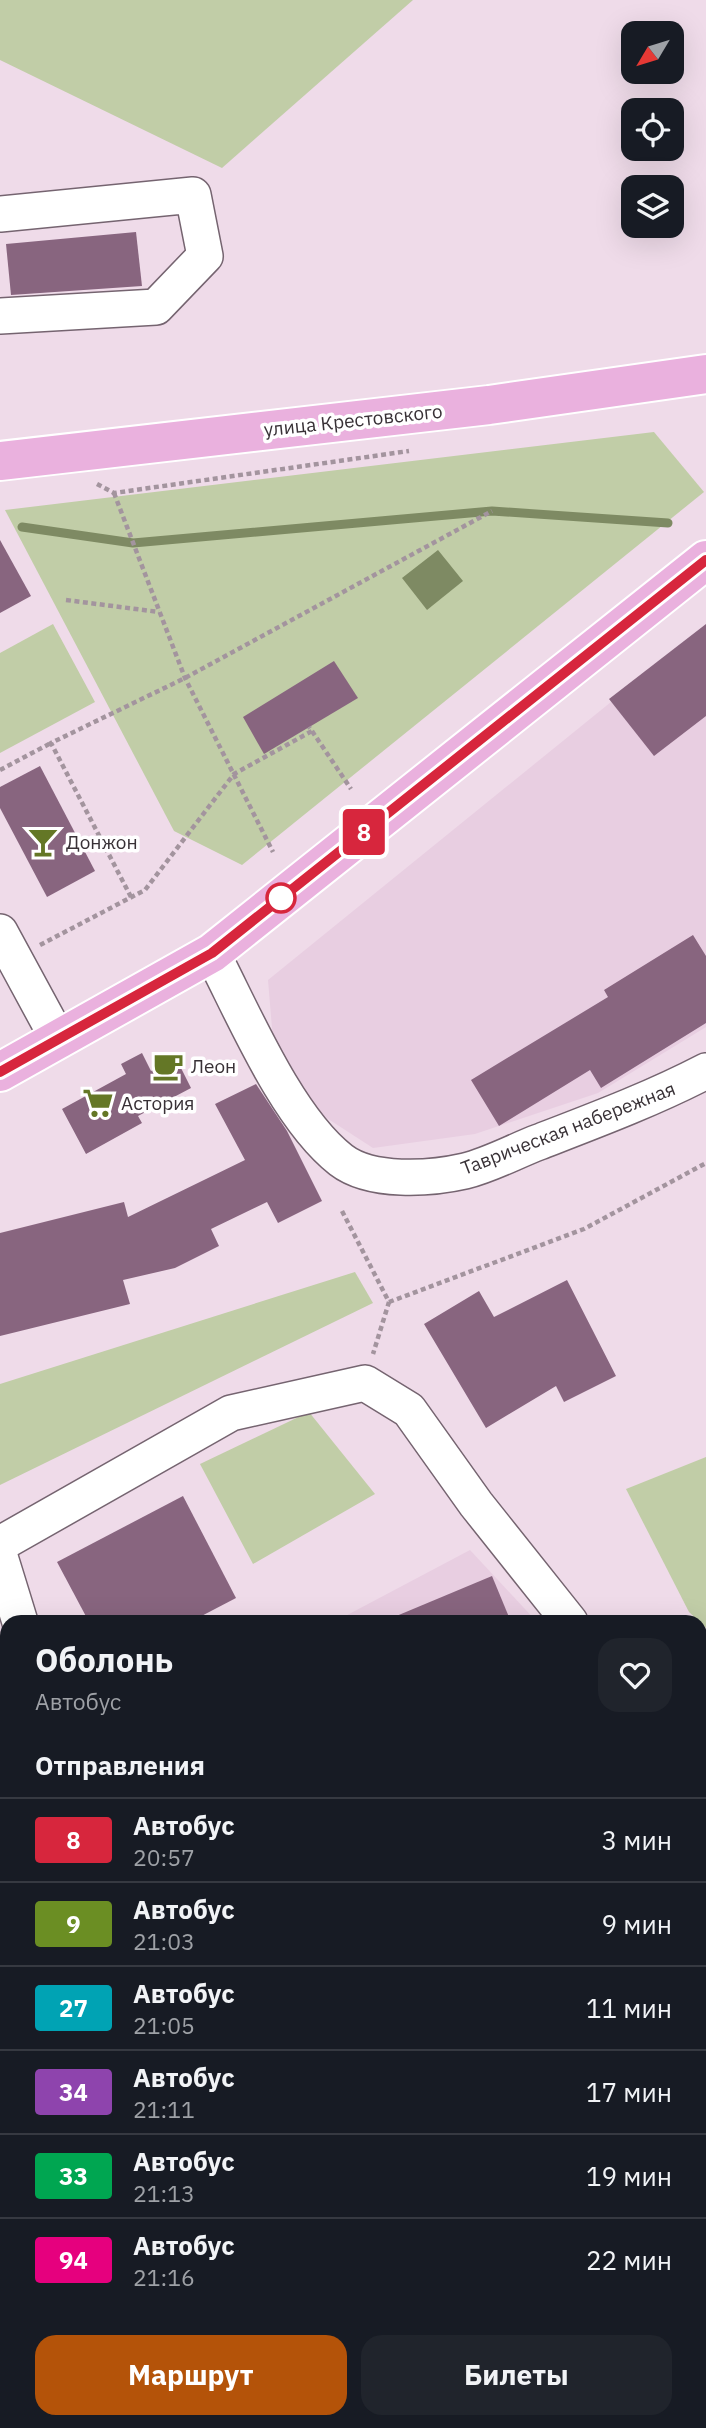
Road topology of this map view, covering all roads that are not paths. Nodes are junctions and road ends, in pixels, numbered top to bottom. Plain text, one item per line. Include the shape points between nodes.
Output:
1 (0, 214) edge
2 (0, 316) edge
3 (706, 374) edge
4 (0, 461) edge
5 (706, 560) edge
6 (7, 945) edge
7 (212, 953) junction
8 (58, 1039) junction
9 (706, 1071) edge
10 (0, 1072) edge
11 (0, 1544) edge
12 (0, 1557) edge
13 (18, 1615) edge
14 (564, 1615) edge

1 - 2 street via 193,195 205,256 156,307
3 - 4 main road, улица Крестовского via 489,405
5 - 7 main road
6 - 8 street
7 - 8 main road
7 - 9 street, Таврическая набережная via 278,1079 313,1133 343,1161 378,1176 465,1171 657,1097
8 - 10 main road
11 - 14 street via 231,1413 365,1383 409,1410
12 - 13 street

